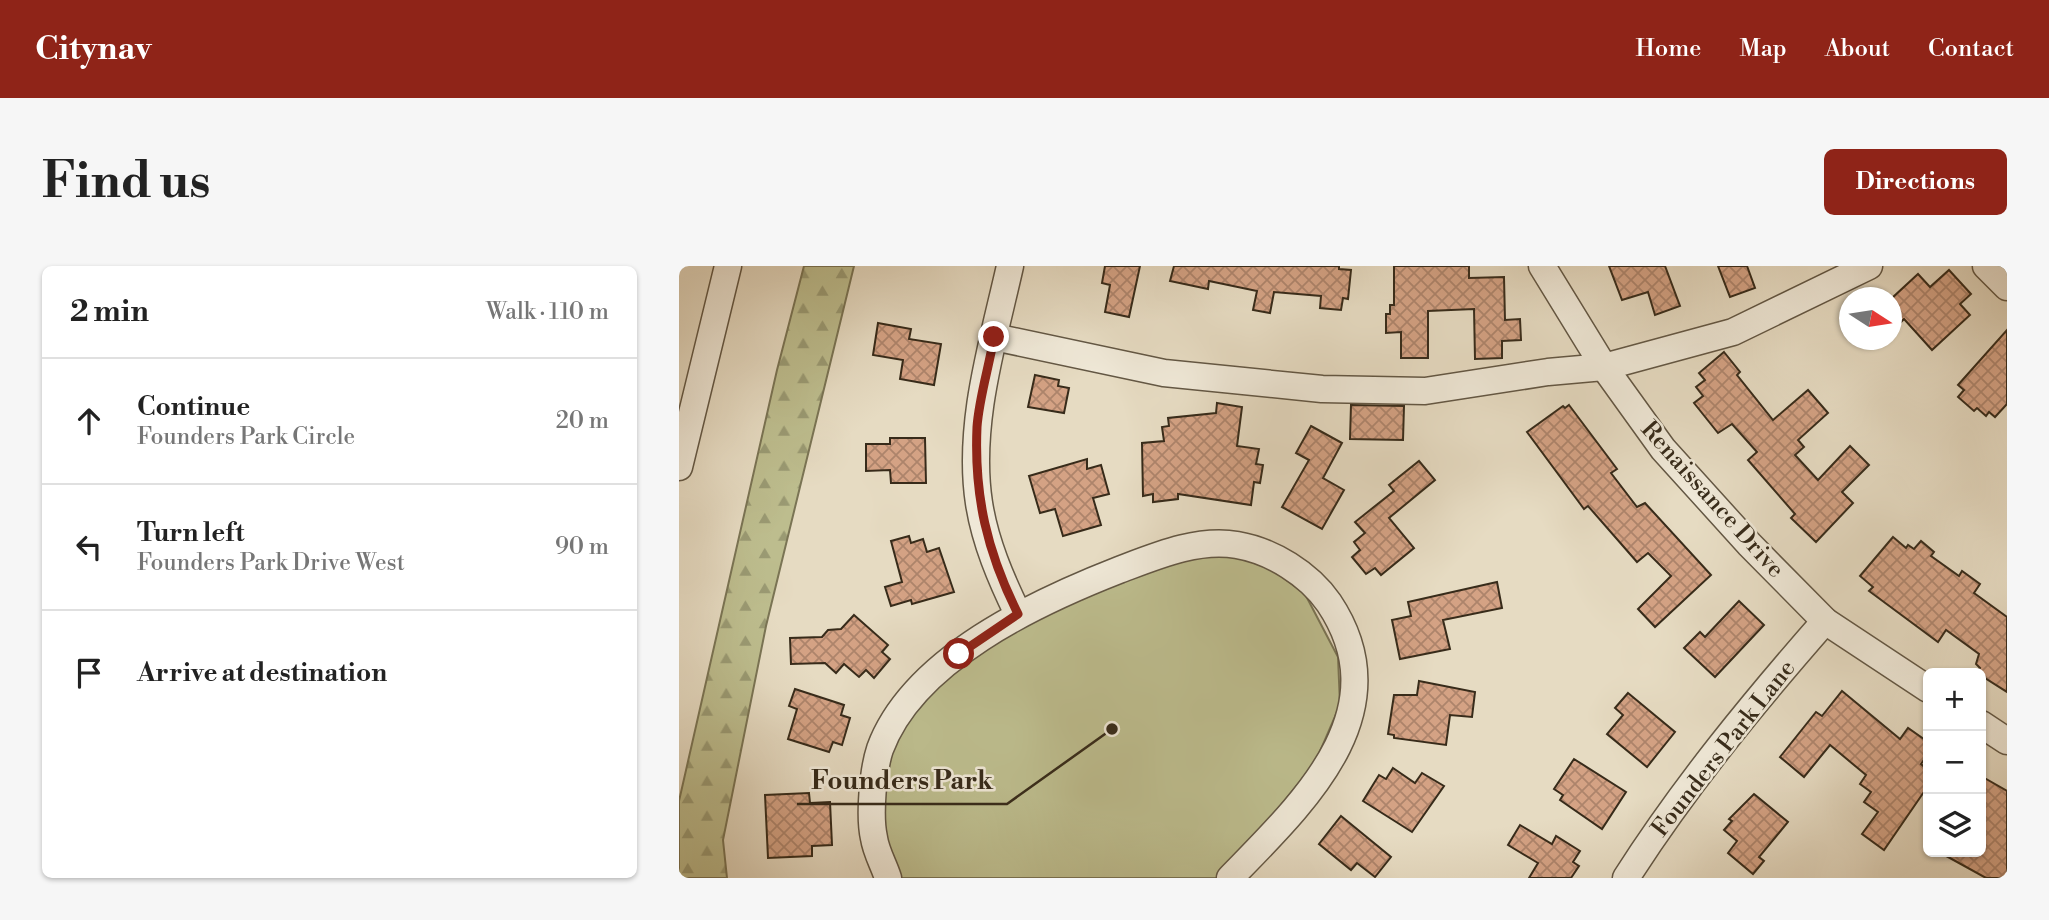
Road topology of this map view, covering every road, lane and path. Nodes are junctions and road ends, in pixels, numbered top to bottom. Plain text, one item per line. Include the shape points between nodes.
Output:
1 (728, 266) edge
2 (1010, 266) edge
3 (1542, 266) edge
4 (1869, 266) edge
5 (1986, 266) edge
6 (2007, 286) edge
7 (994, 337) junction
8 (1604, 367) junction
9 (679, 464) edge
10 (1018, 614) junction
11 (1825, 621) junction
12 (1923, 686) edge
13 (1986, 727) edge
14 (2007, 741) edge
15 (888, 878) edge
16 (1230, 878) edge
17 (1626, 878) edge

1 - 9 street
2 - 7 street
3 - 8 street, Renaissance Drive
4 - 8 street via 1733,332
5 - 6 street
7 - 8 street via 1164,373 1322,389 1425,391
7 - 10 street via 977,425 979,503 995,565
8 - 11 street, Renaissance Drive via 1664,449
10 - 15 street via 959,654 910,697 880,749 873,787 873,838
10 - 16 street via 1161,554 1206,545 1236,545 1262,552 1319,589 1338,617 1351,652 1351,719 1322,776
11 - 12 street, Renaissance Drive
11 - 17 street, Founders Park Lane via 1658,829
13 - 14 street

